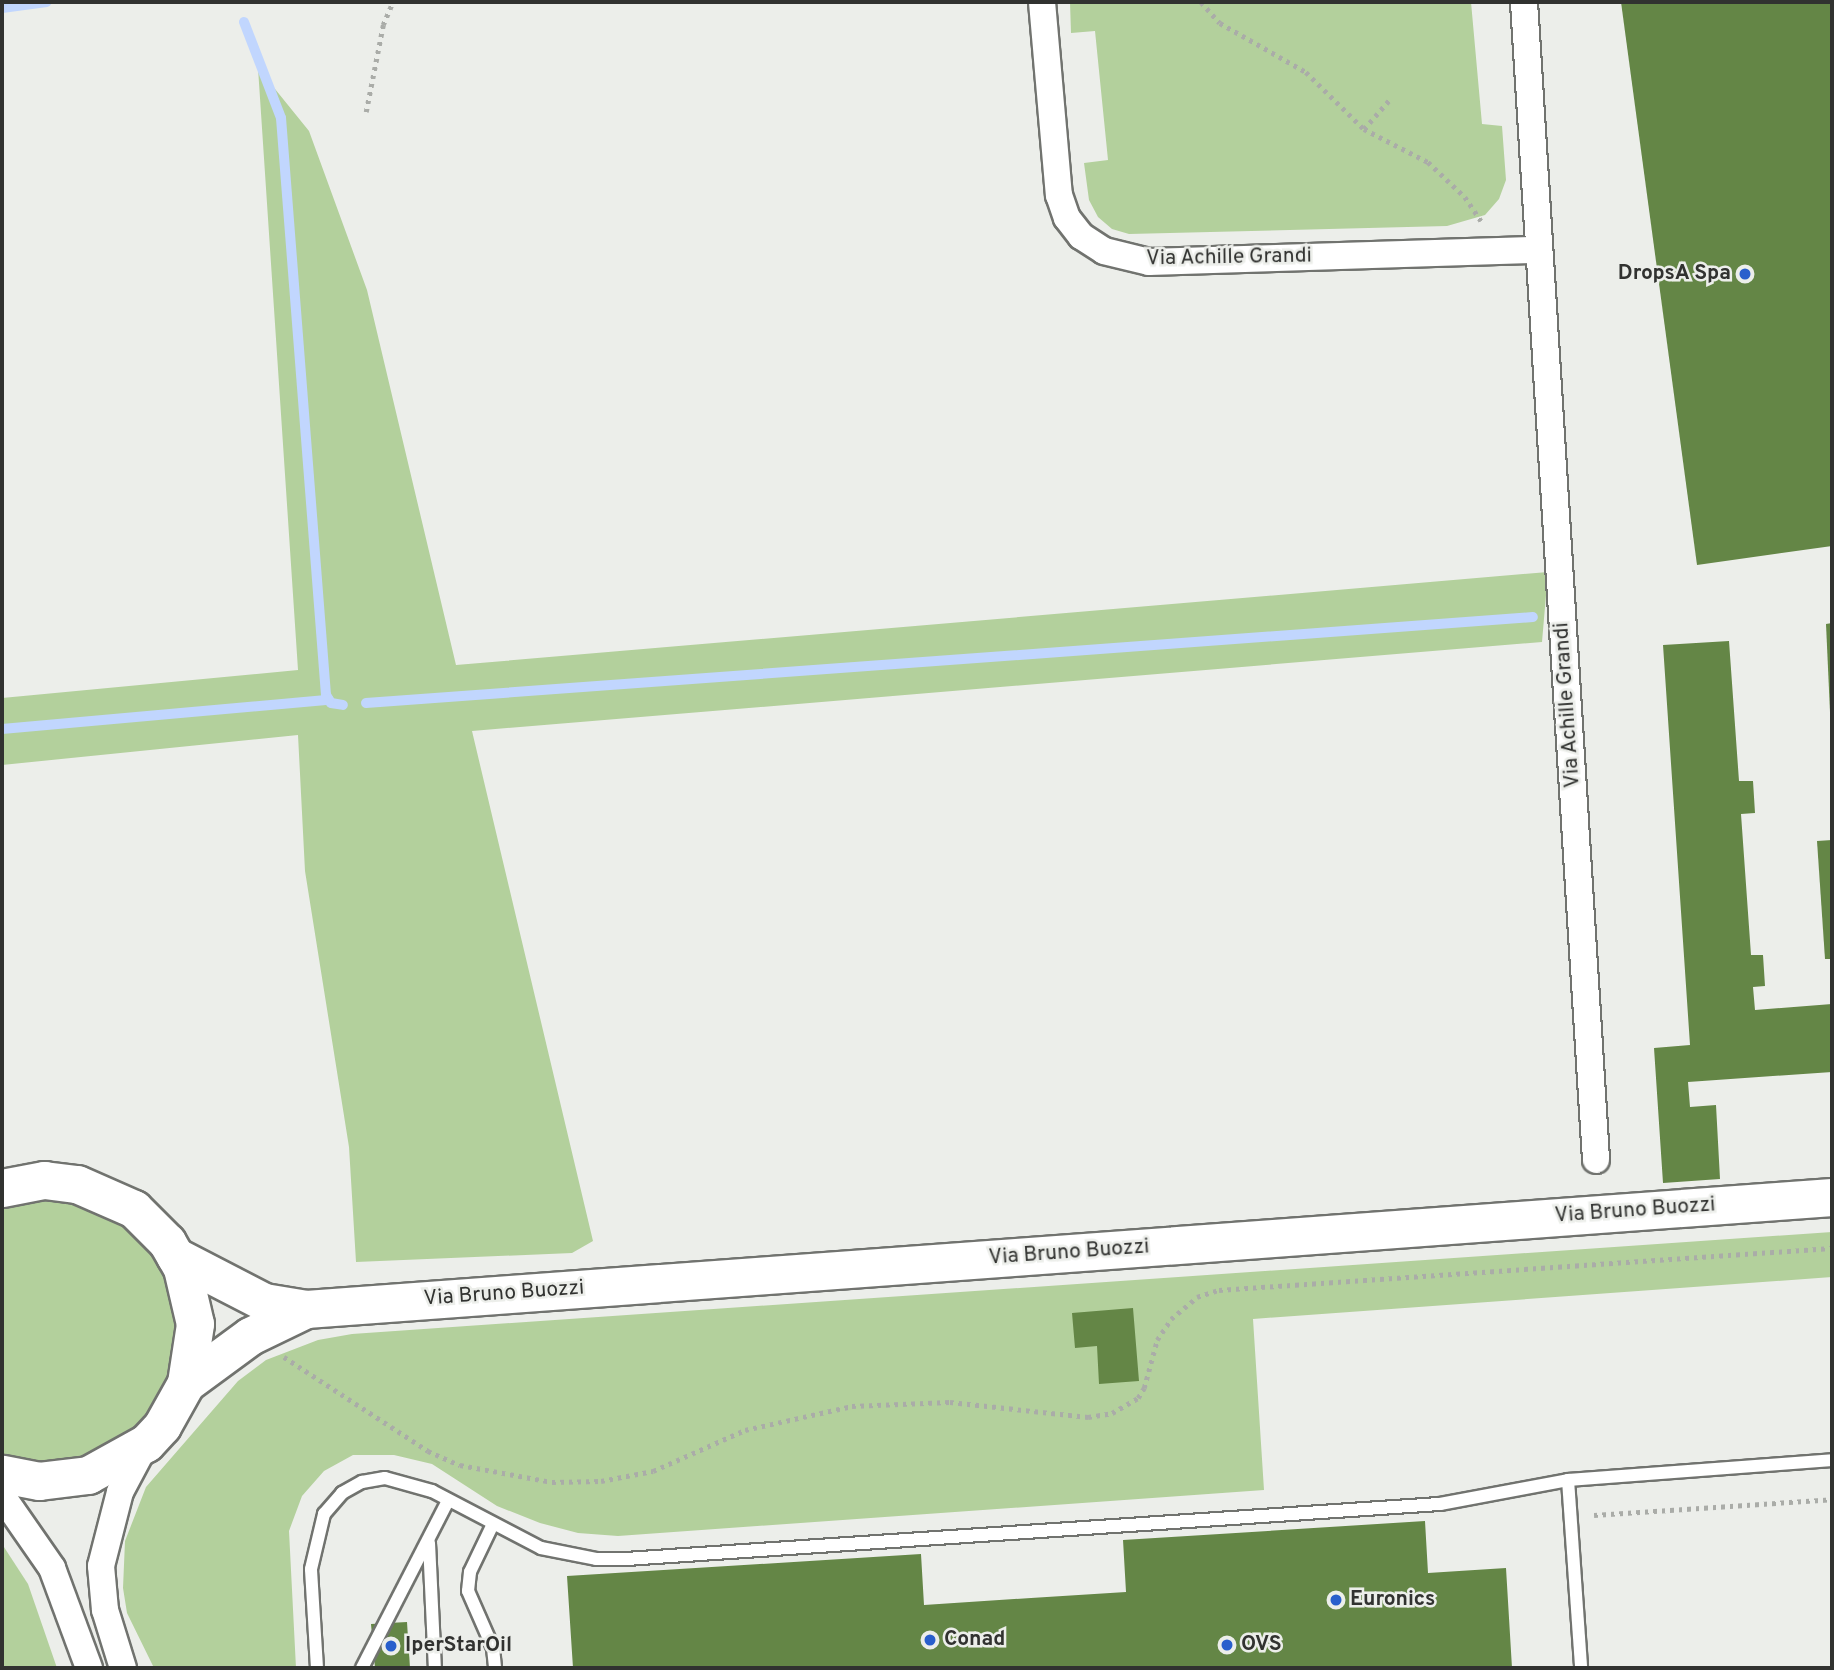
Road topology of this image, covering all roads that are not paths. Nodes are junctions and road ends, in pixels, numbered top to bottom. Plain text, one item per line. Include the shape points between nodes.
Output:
1 (1042, 2) edge
2 (1524, 2) edge
3 (1539, 250) junction
4 (1596, 1160) dead end
5 (2, 1188) edge
6 (1832, 1197) edge
7 (175, 1256) junction
8 (306, 1309) junction
9 (186, 1383) junction
10 (146, 1443) junction
11 (1832, 1460) edge
12 (2, 1474) edge
13 (1568, 1479) junction
14 (2, 1496) edge
15 (448, 1501) junction
16 (492, 1526) junction
17 (429, 1539) junction
18 (89, 1668) edge
19 (123, 1668) edge
20 (317, 1668) edge
21 (362, 1668) edge
22 (435, 1668) edge
23 (495, 1668) edge
24 (1581, 1668) edge

1 - 3 street, Via Achille Grandi via 1059,195 1067,218 1081,236 1104,251 1149,262
2 - 3 street, Via Achille Grandi
3 - 4 street, Via Achille Grandi
5 - 7 main road via 44,1181 101,1191 154,1226
6 - 8 main road, Via Bruno Buozzi
7 - 8 main road, Via Bruno Buozzi via 264,1302
7 - 9 main road via 187,1282 195,1324
8 - 9 main road, Via Bruno Buozzi via 258,1332
9 - 10 main road via 162,1426
10 - 12 main road via 88,1475 39,1481
10 - 19 street via 120,1492 101,1566 105,1610
11 - 13 lane
13 - 16 lane via 1440,1504 626,1559 568,1555
13 - 24 lane
14 - 18 street via 52,1568
15 - 16 lane
15 - 17 lane
15 - 20 lane via 409,1482 385,1478 362,1482 341,1493 324,1514 311,1569
16 - 23 lane via 470,1572 468,1591 493,1648
17 - 21 lane
17 - 22 lane

